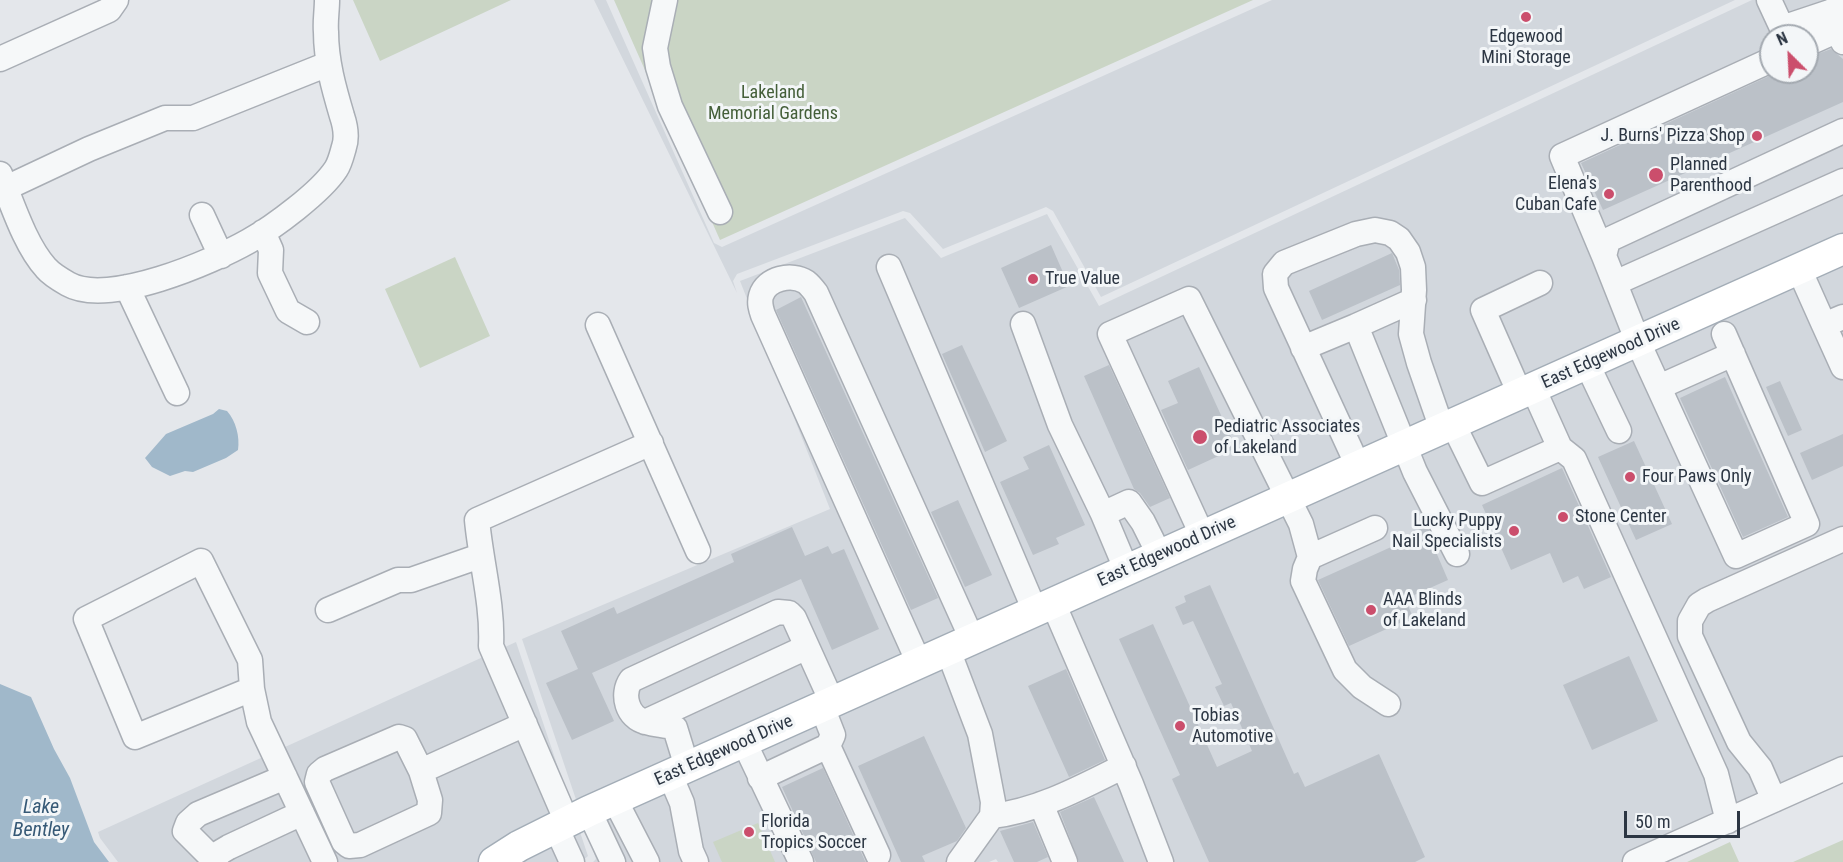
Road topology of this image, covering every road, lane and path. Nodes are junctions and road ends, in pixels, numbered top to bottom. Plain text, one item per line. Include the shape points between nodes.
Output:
1 (116, 0) edge
2 (327, 0) edge
3 (665, 0) edge
4 (1769, 0) edge
5 (1839, 22) edge
6 (1819, 36) edge
7 (0, 59) edge
8 (328, 64) junction
9 (1759, 66) edge
10 (1843, 131) edge
11 (1843, 181) edge
12 (4, 193) edge
13 (720, 212) dead end
14 (202, 215) dead end
15 (263, 232) junction
16 (1843, 249) edge
17 (221, 256) junction
18 (1604, 256) junction
19 (889, 267) dead end
20 (1799, 269) junction
21 (1540, 283) dead end
22 (1615, 283) junction
23 (127, 287) junction
24 (1414, 300) junction
25 (1834, 321) edge
26 (307, 322) dead end
27 (1023, 324) dead end
28 (598, 326) dead end
29 (1356, 326) junction
30 (1638, 342) junction
31 (1304, 348) junction
32 (1587, 364) junction
33 (1843, 367) edge
34 (1659, 387) junction
35 (1526, 391) junction
36 (177, 393) dead end
37 (1447, 427) junction
38 (1619, 430) dead end
39 (651, 443) junction
40 (1405, 446) junction
41 (1559, 447) junction
42 (1358, 466) junction
43 (1289, 498) junction
44 (1103, 514) junction
45 (1375, 528) dead end
46 (1203, 537) junction
47 (1843, 539) edge
48 (698, 551) dead end
49 (1457, 554) dead end
50 (480, 555) junction
51 (1160, 556) junction
52 (1310, 557) junction
53 (1126, 571) junction
54 (1044, 607) junction
55 (328, 610) dead end
56 (960, 645) junction
57 (807, 647) junction
58 (919, 663) junction
59 (252, 689) junction
60 (1388, 704) dead end
61 (827, 705) junction
62 (645, 722) junction
63 (525, 724) junction
64 (744, 742) junction
65 (828, 746) junction
66 (1124, 766) junction
67 (1843, 769) edge
68 (422, 771) junction
69 (679, 771) junction
70 (285, 777) junction
71 (760, 778) junction
72 (1774, 800) junction
73 (1041, 804) junction
74 (302, 813) junction
75 (582, 815) junction
76 (992, 816) junction
77 (1728, 821) junction
78 (878, 855) dead end
79 (316, 859) edge
80 (214, 860) edge
81 (494, 862) edge
82 (572, 862) edge
83 (613, 862) edge
84 (646, 862) edge
85 (696, 862) edge
86 (801, 862) edge
87 (959, 862) edge
88 (1065, 862) edge
89 (1161, 862) edge
90 (1635, 862) edge

1 - 7 street via 110,10
2 - 8 street
3 - 13 street via 655,48 658,67 670,105
4 - 5 street via 1782,28
5 - 6 street
8 - 12 street via 193,118 165,118 89,149
8 - 15 street via 344,124 345,144 336,168 317,190
9 - 18 street via 1562,156
10 - 18 street via 1608,240
11 - 22 street
12 - 23 street via 46,269 70,285 101,291
14 - 17 street
15 - 17 street
15 - 26 street via 271,250 270,273 288,311
16 - 20 main road, East Edgewood Drive
17 - 23 street via 162,279
18 - 22 street
19 - 54 street
20 - 25 street
20 - 30 main road, East Edgewood Drive
21 - 35 street via 1483,310
22 - 30 street
23 - 36 street
24 - 29 street
24 - 31 street via 1413,267 1408,252 1390,233 1375,230 1356,234 1284,263 1275,274 1276,288
24 - 37 street via 1411,334 1419,363
25 - 33 street
27 - 44 street via 1060,425
28 - 39 street
29 - 31 street
29 - 40 street
30 - 32 main road, East Edgewood Drive
30 - 34 street
31 - 42 street
32 - 35 main road, East Edgewood Drive
32 - 38 street
34 - 34 street via 1729,344 1807,524 1736,556
35 - 37 main road, East Edgewood Drive
35 - 41 street
37 - 40 main road, East Edgewood Drive
37 - 41 street via 1482,483
39 - 48 street
39 - 50 street via 477,520
40 - 42 main road, East Edgewood Drive
40 - 49 street
41 - 77 street via 1574,459 1716,774
42 - 43 main road, East Edgewood Drive
43 - 46 main road, East Edgewood Drive
43 - 46 street via 1189,299 1110,334
43 - 52 street
44 - 51 street via 1129,502
44 - 53 street
45 - 52 street
46 - 51 main road, East Edgewood Drive
47 - 72 street via 1707,600 1699,605 1690,621 1690,636 1739,742 1760,768
50 - 55 street via 398,580
50 - 63 street via 492,620 491,646
51 - 53 main road, East Edgewood Drive
52 - 60 street via 1303,581 1345,670
53 - 54 main road, East Edgewood Drive
54 - 56 main road, East Edgewood Drive
54 - 66 street
56 - 58 main road, East Edgewood Drive
56 - 58 street via 816,293 794,277 778,279 761,296 763,315
56 - 76 street via 993,802
57 - 61 street
57 - 62 street
57 - 62 street via 794,618 778,612 646,672 626,687 625,702
58 - 61 main road, East Edgewood Drive
59 - 59 street via 249,660 201,561 86,620 135,737
59 - 70 street via 259,722
61 - 64 main road, East Edgewood Drive
61 - 65 street via 833,735
62 - 69 street via 675,728
63 - 68 street
63 - 75 street
64 - 69 main road, East Edgewood Drive
64 - 71 street
65 - 71 street
65 - 78 street
66 - 73 street
66 - 89 street
67 - 72 street
68 - 68 street via 405,739 399,737 325,769 317,782 344,842 349,846 360,845 429,813 430,800
69 - 75 main road, East Edgewood Drive
69 - 85 street
70 - 74 street
70 - 80 street via 198,814 188,823 185,831
71 - 86 street
72 - 77 street
73 - 76 street
73 - 88 street
74 - 79 street
74 - 80 street via 229,847
75 - 81 main road, East Edgewood Drive
75 - 82 street
75 - 83 street
75 - 84 street
76 - 87 street
77 - 90 street

